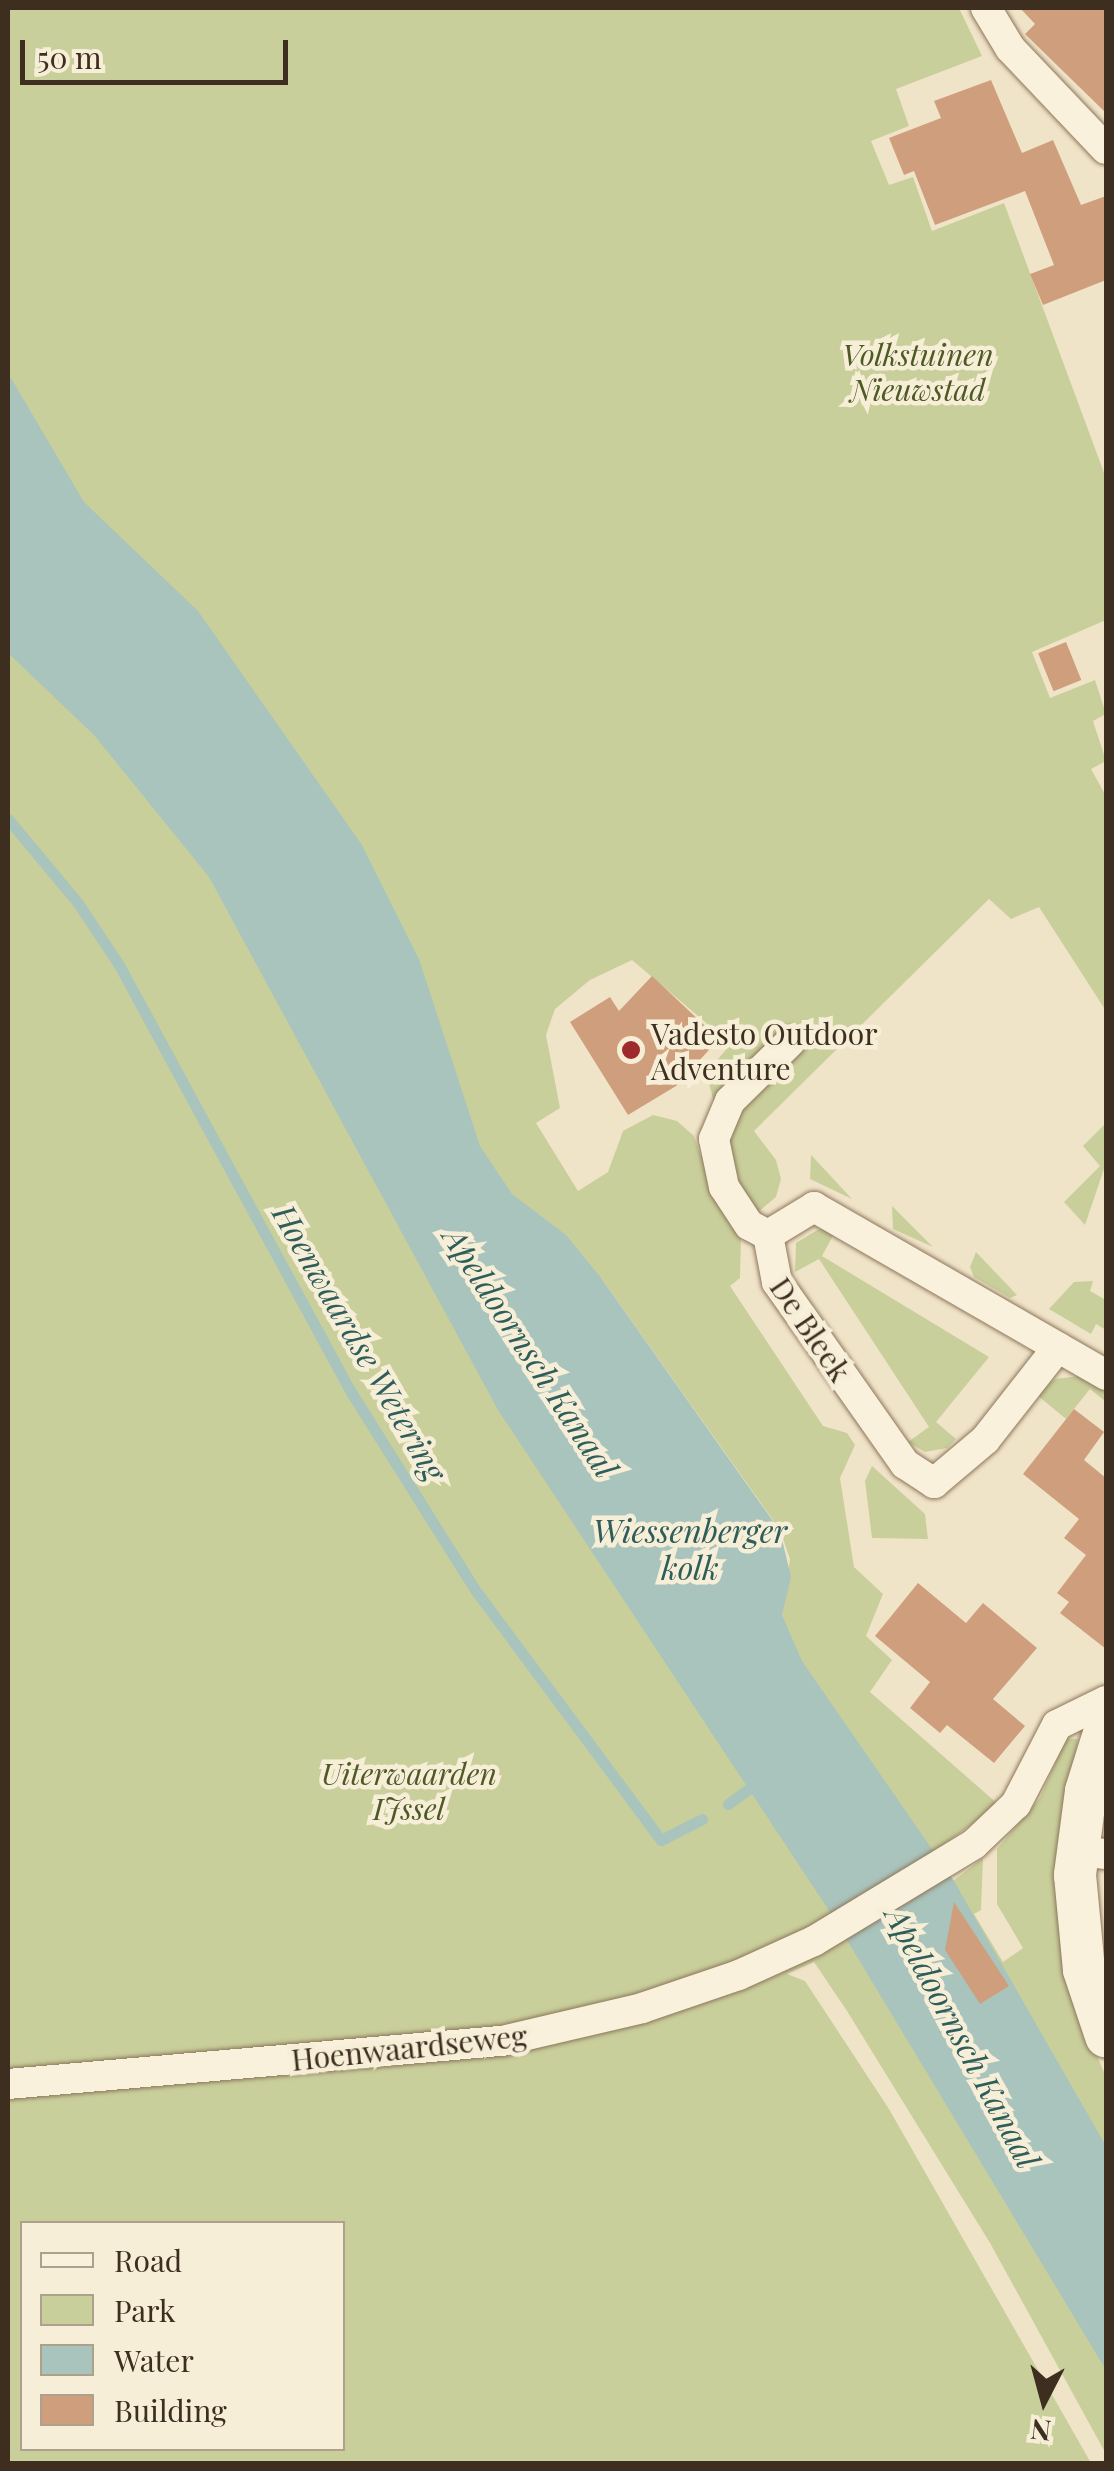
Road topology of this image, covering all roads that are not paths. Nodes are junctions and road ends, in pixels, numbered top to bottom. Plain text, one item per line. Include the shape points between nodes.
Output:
1 (986, 8) edge
2 (1106, 150) edge
3 (790, 1042) dead end
4 (768, 1235) junction
5 (1058, 1347) junction
6 (1106, 1374) edge
7 (1106, 1701) edge
8 (1106, 1728) edge
9 (1092, 1852) edge
10 (1106, 2036) edge
11 (8, 2084) edge

1 - 2 street via 1010,48
3 - 4 street via 730,1102 714,1139 715,1170 724,1187 749,1225
4 - 5 street, De Bleek via 814,1207
4 - 5 street, De Bleek via 777,1282 906,1464 934,1483 985,1440
5 - 6 street, De Bleek
7 - 11 street, Hoenwaardseweg via 1057,1725 1016,1804 958,1855 806,1945 642,2008 506,2040
8 - 9 main road via 1088,1782
9 - 10 main road via 1082,1956

